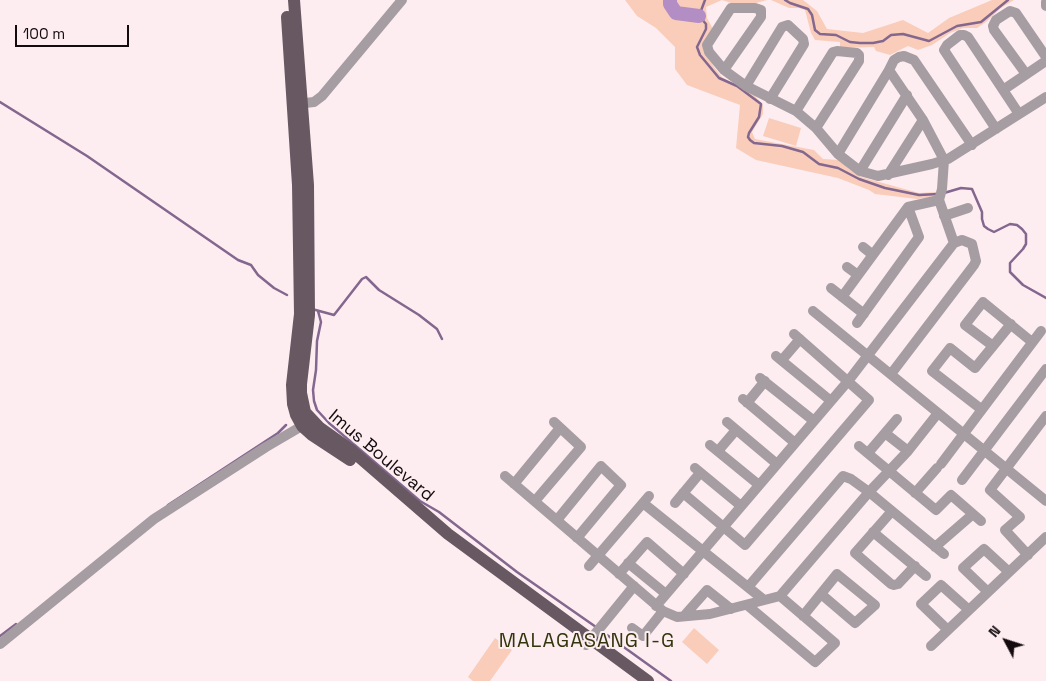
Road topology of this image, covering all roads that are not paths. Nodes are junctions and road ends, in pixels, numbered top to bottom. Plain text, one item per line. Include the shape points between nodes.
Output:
1 (286, 0) edge
2 (294, 0) edge
3 (402, 0) edge
4 (1046, 2) edge
5 (1046, 6) edge
6 (1046, 59) edge
7 (724, 70) junction
8 (889, 70) junction
9 (1026, 74) junction
10 (746, 86) junction
11 (1003, 90) junction
12 (907, 95) junction
13 (1046, 97) edge
14 (770, 99) junction
15 (297, 104) junction
16 (796, 111) junction
17 (1019, 114) junction
18 (923, 120) junction
19 (816, 128) junction
20 (996, 129) junction
21 (972, 144) junction
22 (838, 154) junction
23 (944, 160) junction
24 (860, 170) junction
25 (888, 175) junction
26 (941, 195) junction
27 (908, 207) junction
28 (968, 208) dead end
29 (944, 216) junction
30 (954, 243) junction
31 (863, 247) dead end
32 (873, 255) junction
33 (847, 267) dead end
34 (858, 275) junction
35 (831, 288) dead end
36 (842, 297) junction
37 (813, 311) dead end
38 (864, 314) junction
39 (857, 323) dead end
40 (1011, 324) junction
41 (1040, 331) dead end
42 (1032, 342) junction
43 (993, 346) junction
44 (869, 356) junction
45 (1046, 369) edge
46 (890, 374) junction
47 (849, 380) junction
48 (831, 401) junction
49 (981, 409) junction
50 (938, 413) junction
51 (1046, 416) edge
52 (897, 419) dead end
53 (814, 421) junction
54 (727, 422) dead end
55 (307, 423) junction
56 (736, 430) junction
57 (885, 433) junction
58 (963, 433) junction
59 (795, 443) junction
60 (984, 450) junction
61 (908, 451) junction
62 (778, 464) junction
63 (1006, 469) junction
64 (889, 471) junction
65 (505, 476) dead end
66 (962, 480) dead end
67 (514, 484) junction
68 (759, 485) junction
69 (869, 492) junction
70 (915, 492) junction
71 (683, 493) junction
72 (535, 501) junction
73 (1046, 501) edge
74 (675, 503) dead end
75 (741, 506) junction
76 (892, 510) junction
77 (973, 514) junction
78 (557, 520) junction
79 (981, 521) dead end
80 (723, 528) junction
81 (873, 532) junction
82 (1046, 537) edge
83 (578, 538) junction
84 (935, 547) junction
85 (703, 551) junction
86 (944, 554) dead end
87 (1028, 554) junction
88 (598, 556) junction
89 (628, 563) junction
90 (589, 566) dead end
91 (915, 566) junction
92 (1009, 572) junction
93 (619, 574) junction
94 (684, 574) junction
95 (926, 576) dead end
96 (634, 586) junction
97 (748, 587) junction
98 (988, 592) junction
99 (666, 594) junction
100 (821, 594) junction
101 (780, 596) junction
102 (764, 600) junction
103 (747, 605) junction
104 (660, 608) junction
105 (731, 609) junction
106 (968, 610) junction
107 (684, 616) junction
108 (803, 616) junction
109 (632, 628) dead end
110 (948, 630) junction
111 (589, 642) junction
112 (0, 644) edge
113 (931, 646) dead end
114 (634, 681) edge
115 (648, 681) edge

1 - 15 main road, Imus Boulevard
2 - 15 main road, Imus Boulevard
3 - 15 street via 322,96 314,102
4 - 5 street
6 - 9 street
6 - 9 street via 1016,13 1010,11 996,20 994,30
7 - 7 street via 761,17 761,10 734,7 728,10 707,45
7 - 10 street
8 - 12 street
8 - 21 street via 899,57 914,60
8 - 22 street
9 - 11 street
10 - 14 street
10 - 14 street via 782,28 788,25 803,38 804,44
11 - 17 street
11 - 20 street via 966,36 960,36 945,46 945,52
12 - 18 street
12 - 24 street
13 - 17 street
14 - 16 street
15 - 55 main road, Imus Boulevard via 300,314 292,395 296,415
16 - 19 street
16 - 19 street via 833,52 857,53 859,61
17 - 20 street
18 - 23 street
18 - 25 street
19 - 22 street
20 - 21 street
21 - 23 street
22 - 24 street
23 - 25 street
23 - 26 street
24 - 25 street via 878,176
26 - 27 street
26 - 29 street
27 - 32 street
27 - 38 street via 920,237
28 - 29 street
29 - 30 street
30 - 44 street
30 - 46 street via 962,240 972,244 976,261
31 - 32 street
32 - 34 street
33 - 34 street
34 - 36 street
35 - 36 street
36 - 38 street
37 - 44 street
38 - 39 street
40 - 42 street
40 - 43 street
40 - 43 street via 983,302 965,325
41 - 42 street
42 - 49 street
43 - 49 street via 975,368 950,348 932,370
44 - 46 street
44 - 47 street
45 - 60 street
46 - 50 street
47 - 48 street
47 - 48 street via 797,336 779,358
47 - 80 street via 869,400 745,546
48 - 53 street
49 - 58 street
50 - 58 street
50 - 61 street
51 - 63 street
52 - 57 street
53 - 59 street
53 - 59 street via 762,380 745,401
54 - 56 street
55 - 111 main road, Imus Boulevard via 312,435 346,457 444,541
55 - 112 street via 154,519
56 - 62 street
56 - 68 street via 714,448
57 - 61 street
57 - 64 street via 863,450
58 - 60 street
58 - 70 street
59 - 62 street
60 - 63 street
60 - 66 street
61 - 64 street
62 - 68 street
63 - 73 street
63 - 87 street via 990,490 1020,517 1005,530
64 - 69 street
64 - 70 street
65 - 67 street
67 - 72 street
67 - 72 street via 557,425 581,448
68 - 75 street
69 - 76 street
69 - 97 street via 852,478 840,478
69 - 101 street
70 - 77 street via 936,510 951,495
71 - 74 street
71 - 75 street via 697,470
71 - 80 street
72 - 78 street
75 - 80 street
76 - 81 street
76 - 84 street
77 - 79 street
77 - 84 street
78 - 83 street
78 - 83 street via 601,466 621,485
80 - 85 street
81 - 91 street
81 - 91 street via 855,553 891,584 898,584
82 - 87 street
83 - 88 street
84 - 86 street
85 - 88 street via 646,499
85 - 94 street
85 - 97 street
87 - 92 street
88 - 90 street
88 - 93 street
89 - 93 street
89 - 94 street via 647,542
89 - 99 street
91 - 95 street
92 - 98 street
92 - 98 street via 984,549 963,568
93 - 96 street
94 - 99 street
96 - 104 street
96 - 111 street
97 - 102 street
98 - 106 street
99 - 104 street
100 - 100 street via 855,623 874,606 837,574
100 - 108 street
101 - 102 street
101 - 108 street
102 - 103 street
103 - 105 street
103 - 108 street via 815,662 835,643
104 - 107 street via 677,617
104 - 109 street via 643,636
105 - 107 street
105 - 107 street via 706,590
106 - 110 street
106 - 110 street via 941,585 921,604
110 - 113 street
111 - 114 main road, Imus Boulevard
111 - 115 main road, Imus Boulevard

